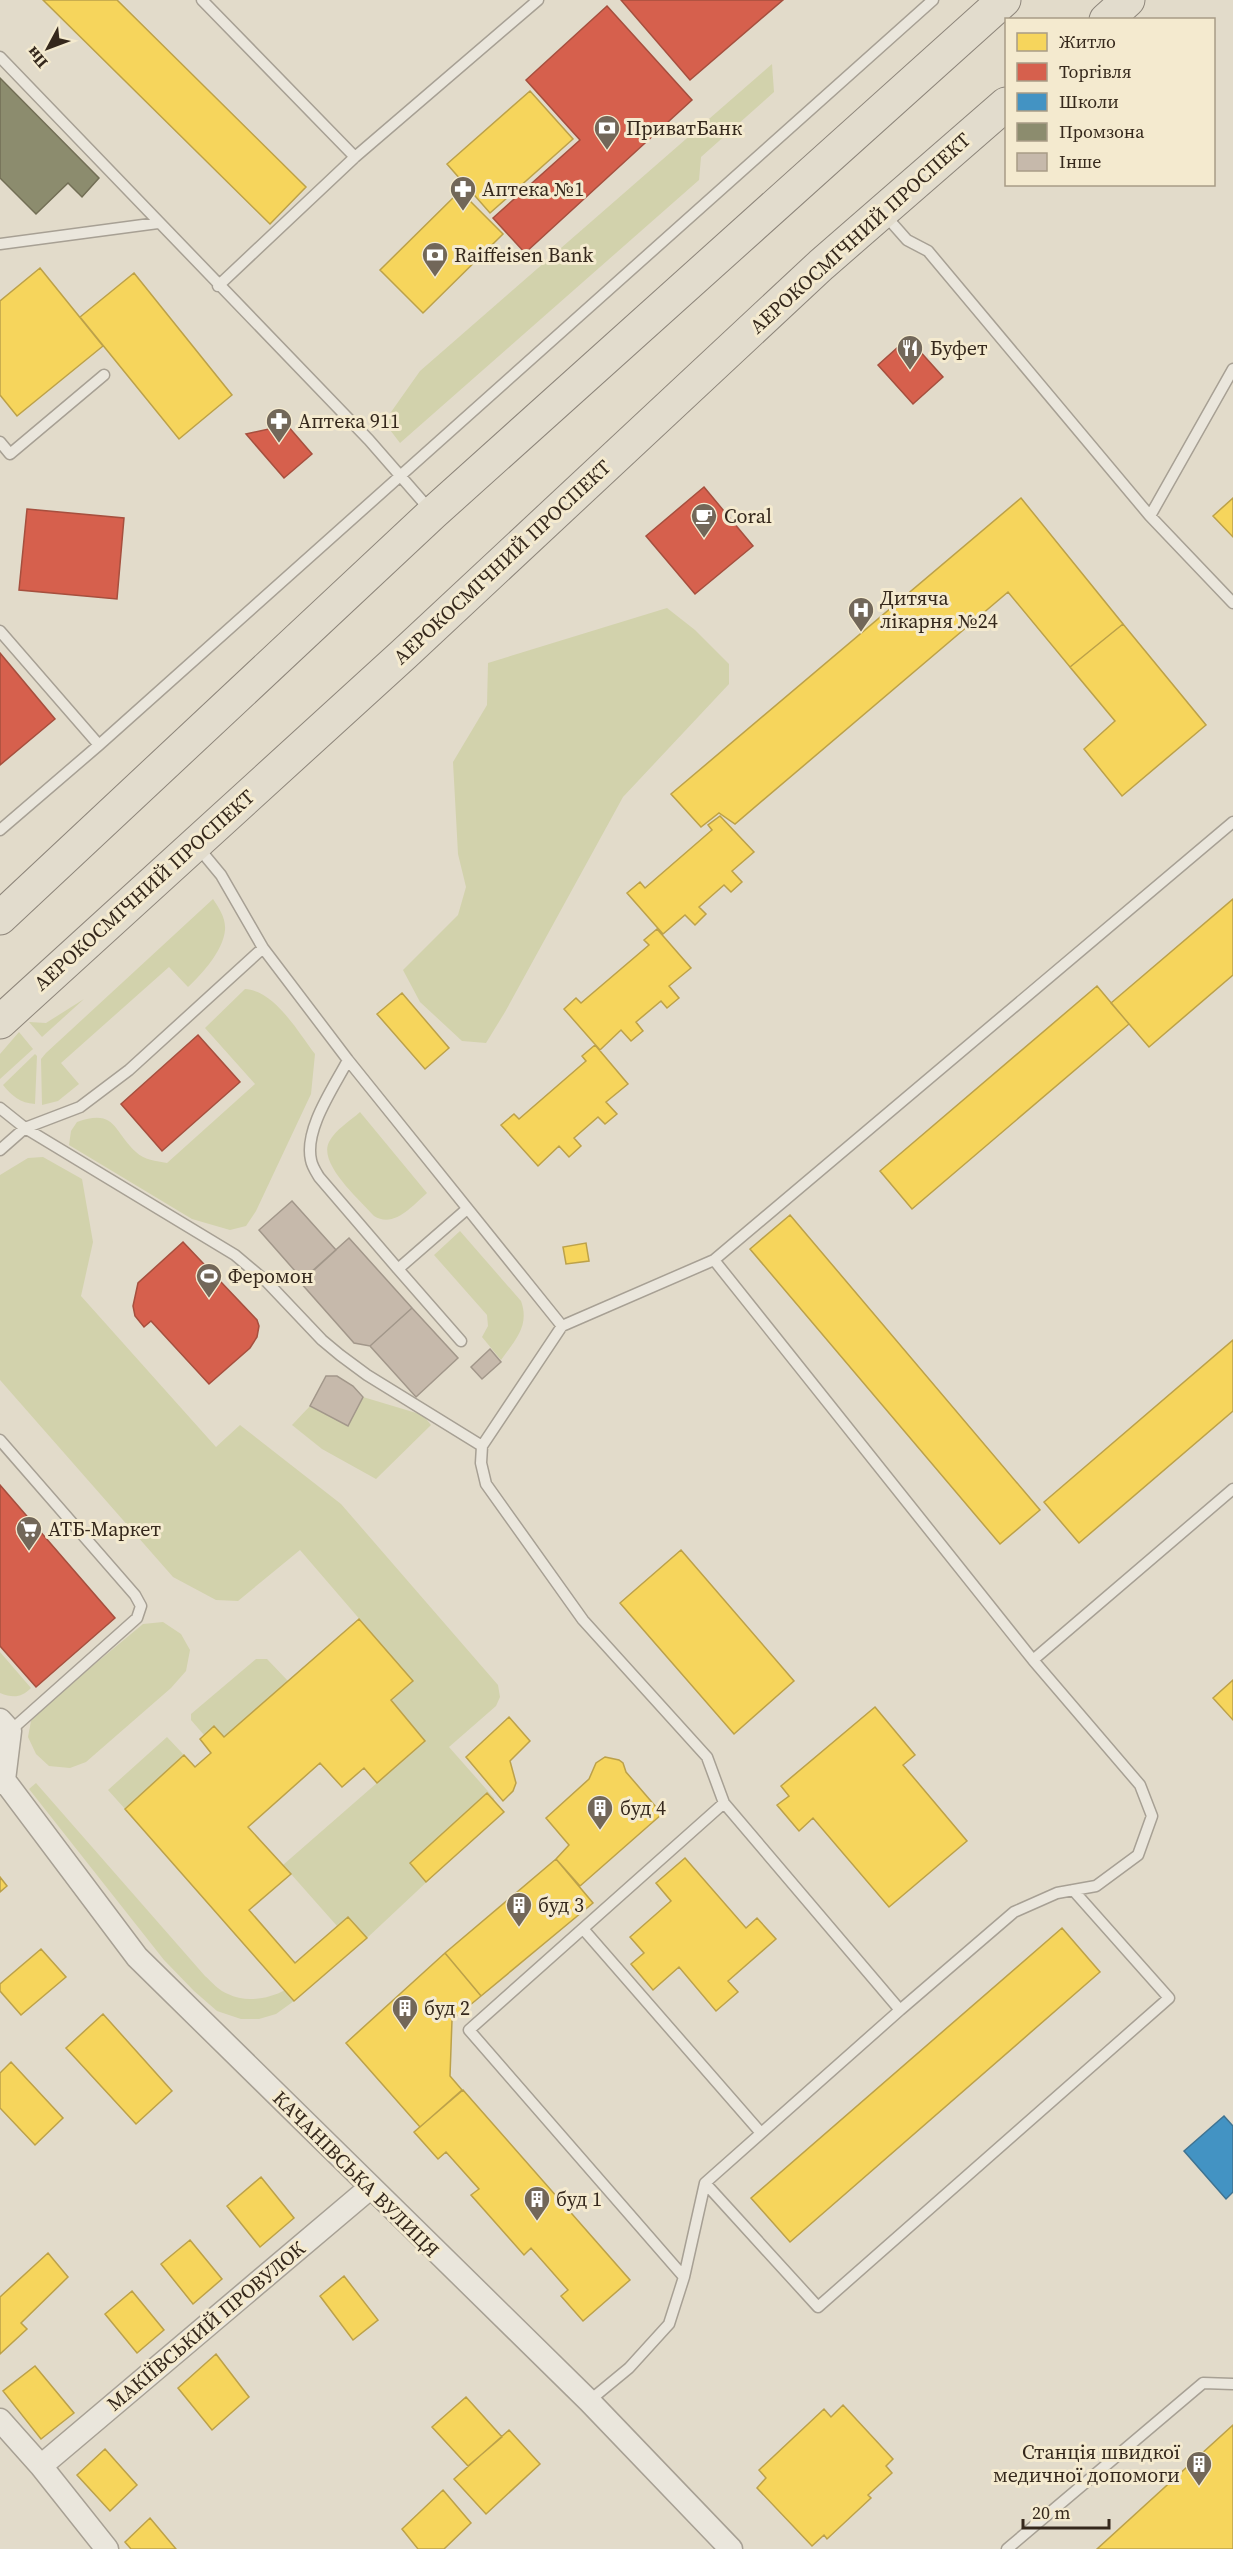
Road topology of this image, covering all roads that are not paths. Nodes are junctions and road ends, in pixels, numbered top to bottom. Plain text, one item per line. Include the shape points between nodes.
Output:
1 (202, 0) edge
2 (538, 0) edge
3 (933, 0) edge
4 (1005, 0) edge
5 (0, 57) edge
6 (1005, 105) edge
7 (356, 157) junction
8 (881, 211) junction
9 (158, 222) junction
10 (0, 244) edge
11 (218, 286) junction
12 (1233, 369) edge
13 (104, 375) dead end
14 (0, 442) edge
15 (400, 475) junction
16 (433, 513) junction
17 (1149, 516) junction
18 (1233, 603) edge
19 (0, 631) edge
20 (99, 745) junction
21 (1233, 822) edge
22 (0, 830) edge
23 (195, 843) junction
24 (0, 918) edge
25 (263, 948) junction
26 (0, 1022) edge
27 (348, 1060) junction
28 (0, 1108) edge
29 (25, 1128) junction
30 (0, 1150) edge
31 (467, 1209) junction
32 (714, 1260) junction
33 (398, 1269) junction
34 (562, 1326) junction
35 (461, 1341) dead end
36 (0, 1440) edge
37 (482, 1446) junction
38 (1233, 1489) edge
39 (1033, 1660) junction
40 (5, 1725) edge
41 (2, 1782) edge
42 (724, 1803) junction
43 (1073, 1890) junction
44 (584, 1930) junction
45 (900, 2010) junction
46 (761, 2133) junction
47 (705, 2183) junction
48 (371, 2187) junction
49 (684, 2277) junction
50 (1233, 2384) edge
51 (589, 2401) junction
52 (0, 2420) edge
53 (41, 2466) junction
54 (107, 2549) edge
55 (731, 2549) edge
56 (1007, 2549) edge

1 - 7 lane
2 - 7 lane
3 - 15 lane
4 - 16 main road
5 - 9 lane
6 - 8 main road, АЕРОКОСМІЧНИЙ ПРОСПЕКТ
7 - 11 lane
8 - 17 lane via 907,240 928,251
8 - 23 main road, АЕРОКОСМІЧНИЙ ПРОСПЕКТ
9 - 10 lane
9 - 11 lane
11 - 15 lane
12 - 17 lane
13 - 14 lane via 10,454
15 - 16 lane
15 - 20 lane
16 - 24 main road
17 - 18 lane
19 - 20 lane
20 - 22 lane
21 - 32 lane
23 - 25 lane via 220,875
23 - 26 main road, АЕРОКОСМІЧНИЙ ПРОСПЕКТ
25 - 27 lane
25 - 29 lane via 129,1070 80,1107
27 - 31 lane
27 - 33 lane via 315,1123 311,1161 319,1177
28 - 29 lane
29 - 30 lane
29 - 37 lane via 236,1255 340,1355
31 - 33 lane
31 - 34 lane
32 - 34 lane
32 - 39 lane
33 - 35 lane
34 - 37 lane
36 - 40 lane via 141,1606 137,1618
37 - 42 lane via 486,1484 583,1620 707,1757
38 - 39 lane
39 - 43 lane via 1140,1785 1152,1816 1138,1855 1096,1886
40 - 41 street, КАЧАНІВСЬКА ВУЛИЦЯ
41 - 48 street, КАЧАНІВСЬКА ВУЛИЦЯ via 137,1957
42 - 44 lane
42 - 45 lane
43 - 45 lane via 1014,1912
43 - 47 lane via 1169,1998 818,2307
44 - 46 lane
44 - 49 lane via 469,2030
45 - 46 lane
46 - 47 lane
47 - 49 lane
48 - 51 street, КАЧАНІВСЬКА ВУЛИЦЯ
48 - 53 street, МАКІЇВСЬКИЙ ПРОВУЛОК
49 - 51 lane via 669,2324 629,2368
50 - 56 lane via 1203,2383
51 - 55 street, КАЧАНІВСЬКА ВУЛИЦЯ
52 - 53 street
53 - 54 street

